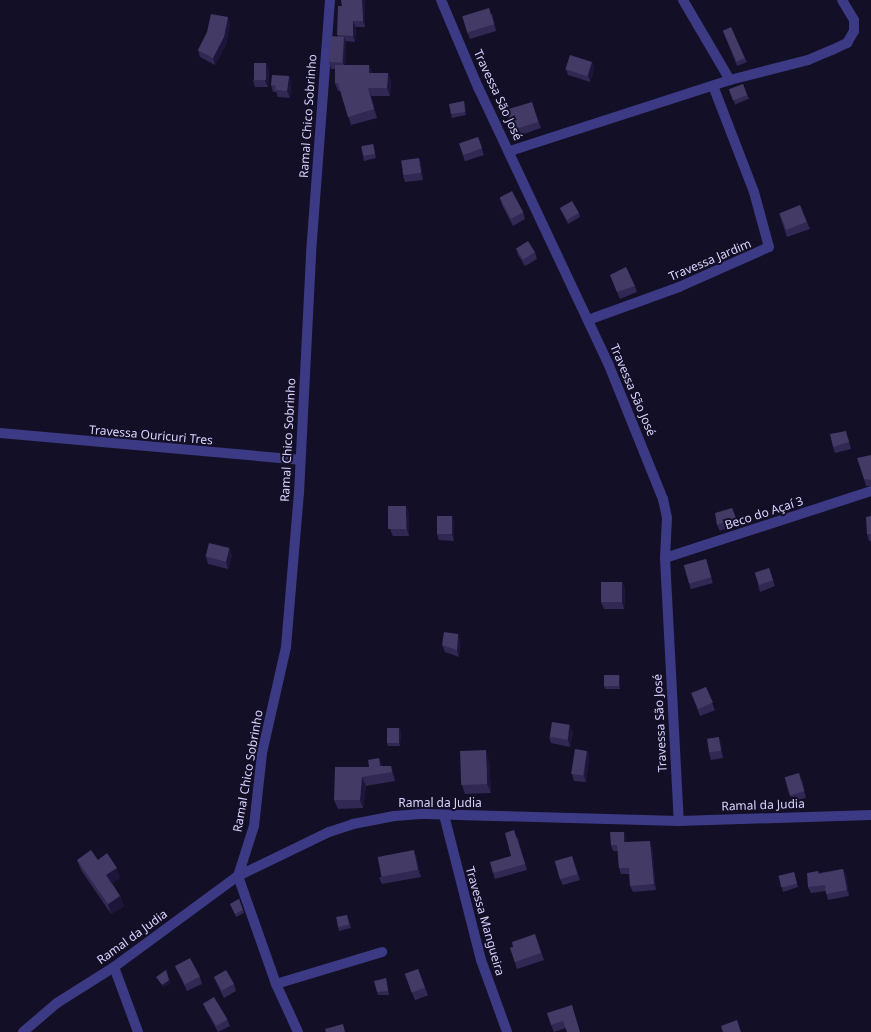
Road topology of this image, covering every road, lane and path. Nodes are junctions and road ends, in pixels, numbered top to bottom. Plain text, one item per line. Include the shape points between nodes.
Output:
1 (330, 0) edge
2 (441, 0) edge
3 (684, 0) edge
4 (842, 0) edge
5 (730, 80) junction
6 (713, 86) junction
7 (510, 151) junction
8 (588, 320) junction
9 (0, 433) edge
10 (300, 460) junction
11 (871, 491) edge
12 (665, 558) junction
13 (444, 815) junction
14 (871, 815) edge
15 (679, 820) junction
16 (238, 876) junction
17 (382, 952) dead end
18 (114, 967) junction
19 (276, 984) junction
20 (23, 1032) edge
21 (138, 1032) edge
22 (298, 1032) edge
23 (507, 1032) edge

1 - 10 street, Ramal Chico Sobrinho via 311,253
2 - 7 street, Travessa São José via 478,88
3 - 5 street
4 - 5 street via 855,25 853,37 847,43 808,60
5 - 6 street
6 - 7 street
6 - 8 street, Travessa Jardim via 754,192 769,247 679,287
7 - 8 street, Travessa São José
8 - 12 street, Travessa São José via 634,423 663,499 667,518
9 - 10 street, Travessa Ouricuri Tres
10 - 16 street, Ramal Chico Sobrinho via 286,647 262,753 254,826
11 - 12 street, Beco do Açaí 3
12 - 15 street, Travessa São José
13 - 15 street, Ramal da Judia
13 - 16 street, Ramal da Judia via 394,816 352,824 329,832
13 - 23 street, Travessa Mangueira via 481,960
14 - 15 street, Ramal da Judia
16 - 18 street, Ramal da Judia
16 - 19 street
17 - 19 street
18 - 20 street, Ramal da Judia via 57,1003
18 - 21 street
19 - 22 street

